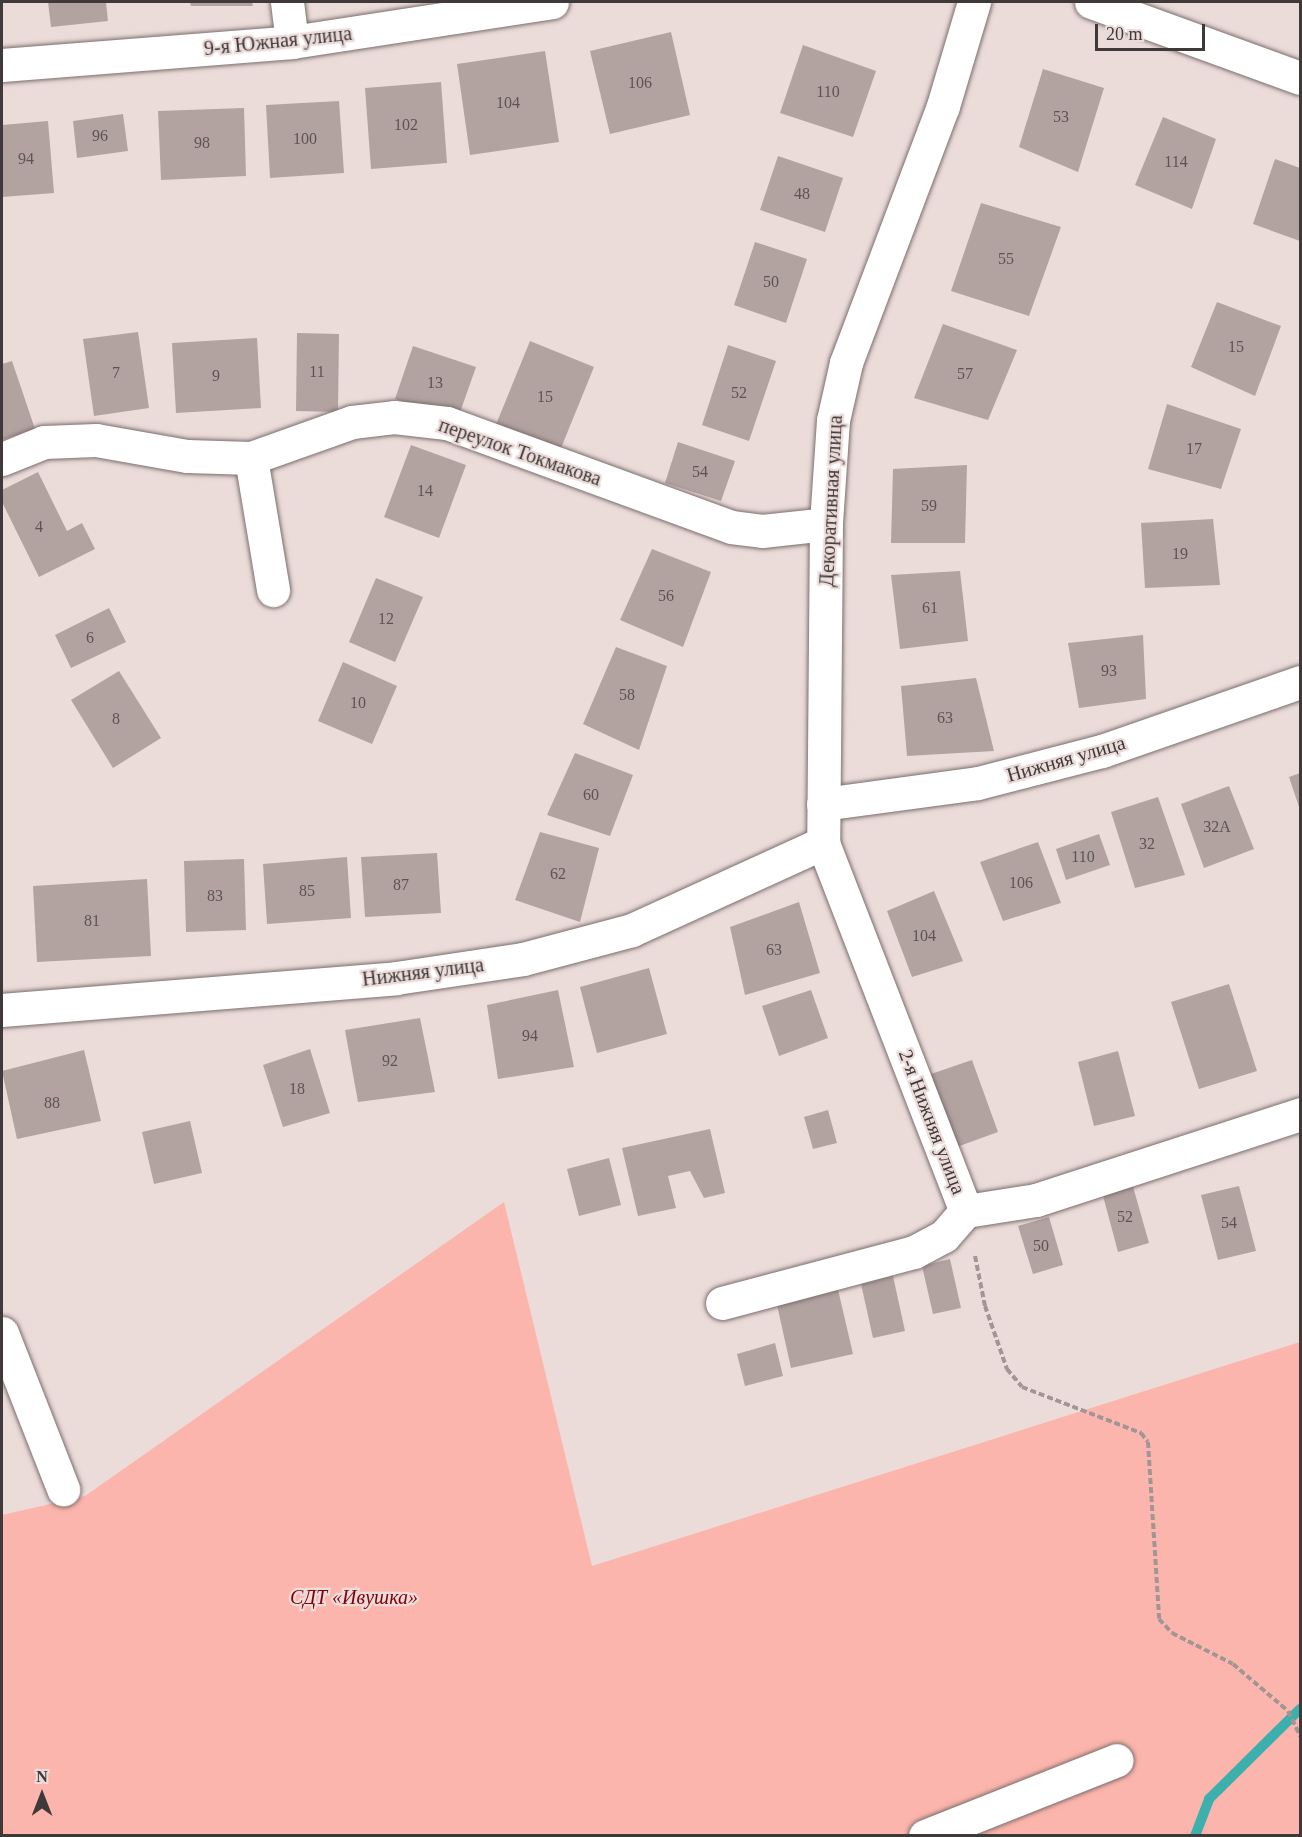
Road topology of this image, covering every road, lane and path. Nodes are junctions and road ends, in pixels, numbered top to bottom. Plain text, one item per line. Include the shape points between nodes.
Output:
1 (287, 2) edge
2 (552, 2) edge
3 (974, 2) edge
4 (1091, 2) edge
5 (292, 42) junction
6 (2, 65) edge
7 (1300, 78) edge
8 (251, 458) junction
9 (2, 459) edge
10 (826, 524) junction
11 (273, 590) dead end
12 (1300, 682) edge
13 (823, 804) junction
14 (823, 843) junction
15 (2, 1010) edge
16 (1300, 1114) edge
17 (966, 1211) junction
18 (722, 1303) dead end
19 (2, 1333) edge
20 (63, 1489) dead end
21 (1300, 1733) edge
22 (1117, 1760) dead end
23 (925, 1836) edge

1 - 5 street
2 - 5 street, 9-я Южная улица
3 - 10 street, Декоративная улица via 944,106 846,363 833,420
4 - 7 street
5 - 6 street, 9-я Южная улица
8 - 9 street, переулок Токмакова via 187,456 96,440 44,442
8 - 10 street, переулок Токмакова via 352,422 405,418 447,423 732,527 762,531
8 - 11 street
10 - 13 street, Декоративная улица
12 - 13 street, Нижняя улица via 1102,751 1000,777
13 - 14 street, Декоративная улица
14 - 15 street, Нижняя улица via 632,930 523,959 396,978
14 - 17 street, 2-я Нижняя улица
16 - 17 street, 2-я Нижняя улица via 1036,1200
17 - 18 street via 944,1236 914,1252
17 - 21 path via 985,1306 1007,1369 1022,1387 1141,1433 1148,1442 1159,1619 1172,1633 1233,1664 1288,1711
19 - 20 street
22 - 23 street

